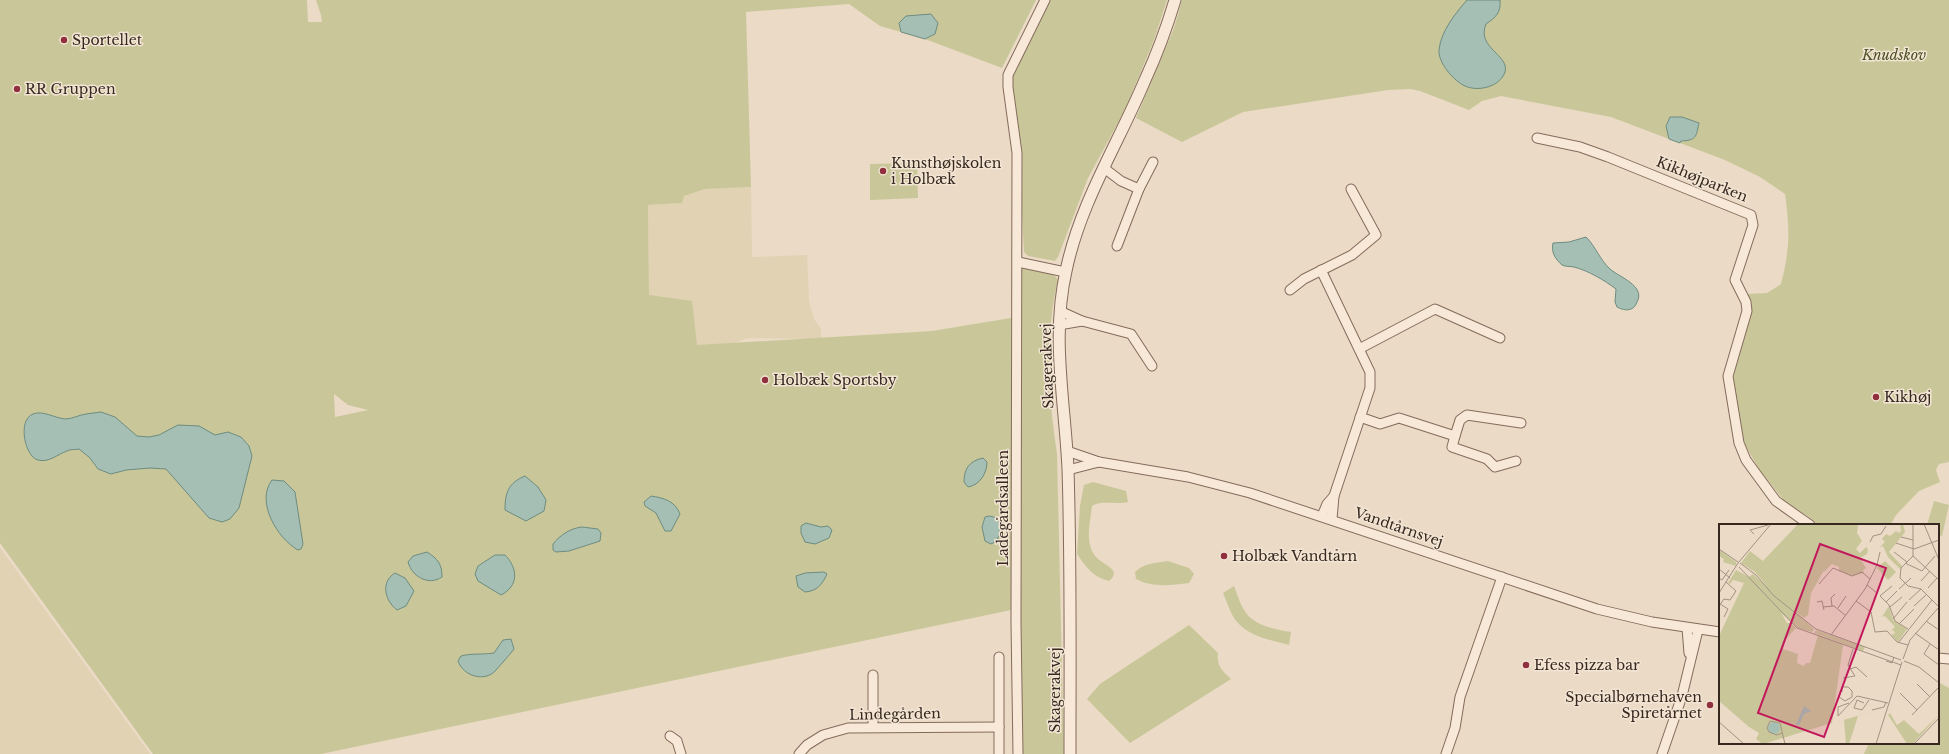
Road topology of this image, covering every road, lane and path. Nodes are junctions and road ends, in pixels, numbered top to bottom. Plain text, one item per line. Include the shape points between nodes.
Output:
1 (1045, 0) edge
2 (1175, 0) edge
3 (1537, 138) dead end
4 (1153, 162) dead end
5 (1101, 172) junction
6 (1139, 189) junction
7 (1351, 189) dead end
8 (1117, 246) dead end
9 (1018, 262) junction
10 (1320, 270) junction
11 (1065, 272) junction
12 (1290, 290) dead end
13 (1060, 311) junction
14 (1082, 321) junction
15 (1059, 325) junction
16 (1500, 338) dead end
17 (1359, 349) junction
18 (1152, 366) dead end
19 (1360, 417) junction
20 (1521, 423) dead end
21 (1455, 436) junction
22 (1067, 451) junction
23 (1099, 462) junction
24 (1516, 462) dead end
25 (1068, 470) junction
26 (1334, 496) junction
27 (1322, 516) junction
28 (1332, 519) junction
29 (1809, 524) edge
30 (1502, 578) junction
31 (1687, 628) junction
32 (1698, 630) junction
33 (1719, 632) edge
34 (999, 657) dead end
35 (1689, 662) junction
36 (873, 675) dead end
37 (999, 726) junction
38 (873, 727) junction
39 (670, 736) dead end
40 (681, 754) edge
41 (799, 754) edge
42 (999, 754) edge
43 (1018, 754) edge
44 (1070, 754) edge
45 (1446, 754) edge
46 (1662, 754) edge

1 - 9 street, Ladegårdsalleen via 1008,76 1017,153
2 - 5 street, Skagerakvej via 1145,81
3 - 29 street, Kikhøjparken via 1608,157 1751,215 1753,225 1735,280 1746,302 1747,311 1728,376 1739,443 1746,460 1776,501
4 - 6 street
5 - 6 street
5 - 11 street, Skagerakvej via 1078,226
6 - 8 street
7 - 10 street via 1376,235 1352,255
9 - 11 street
9 - 43 street, Ladegårdsalleen
10 - 12 street
10 - 17 street
11 - 13 street, Skagerakvej
13 - 14 street
13 - 15 street, Skagerakvej
14 - 15 street
14 - 18 street via 1131,334
15 - 22 street, Skagerakvej via 1059,362
16 - 17 street via 1435,309
17 - 19 street via 1371,377
19 - 21 street via 1380,424 1399,418
19 - 26 street
20 - 21 street via 1467,416 1460,420
21 - 24 street via 1452,447 1487,459 1495,467
22 - 23 street, Vandtårnsvej
22 - 25 street, Skagerakvej
23 - 25 street, Vandtårnsvej
23 - 27 street, Vandtårnsvej via 1196,479
25 - 44 street, Skagerakvej
26 - 27 street
26 - 28 street
27 - 28 street, Vandtårnsvej
28 - 30 street, Vandtårnsvej
30 - 31 street, Vandtårnsvej via 1597,609
30 - 45 street via 1460,697 1455,728
31 - 32 street, Vandtårnsvej
31 - 35 street
32 - 33 street, Vandtårnsvej
32 - 35 street
34 - 37 street
35 - 46 street via 1682,696
36 - 38 street
37 - 38 street, Lindegården
37 - 42 street
38 - 41 street, Lindegården via 848,728 827,733 807,745
39 - 40 street via 677,741

